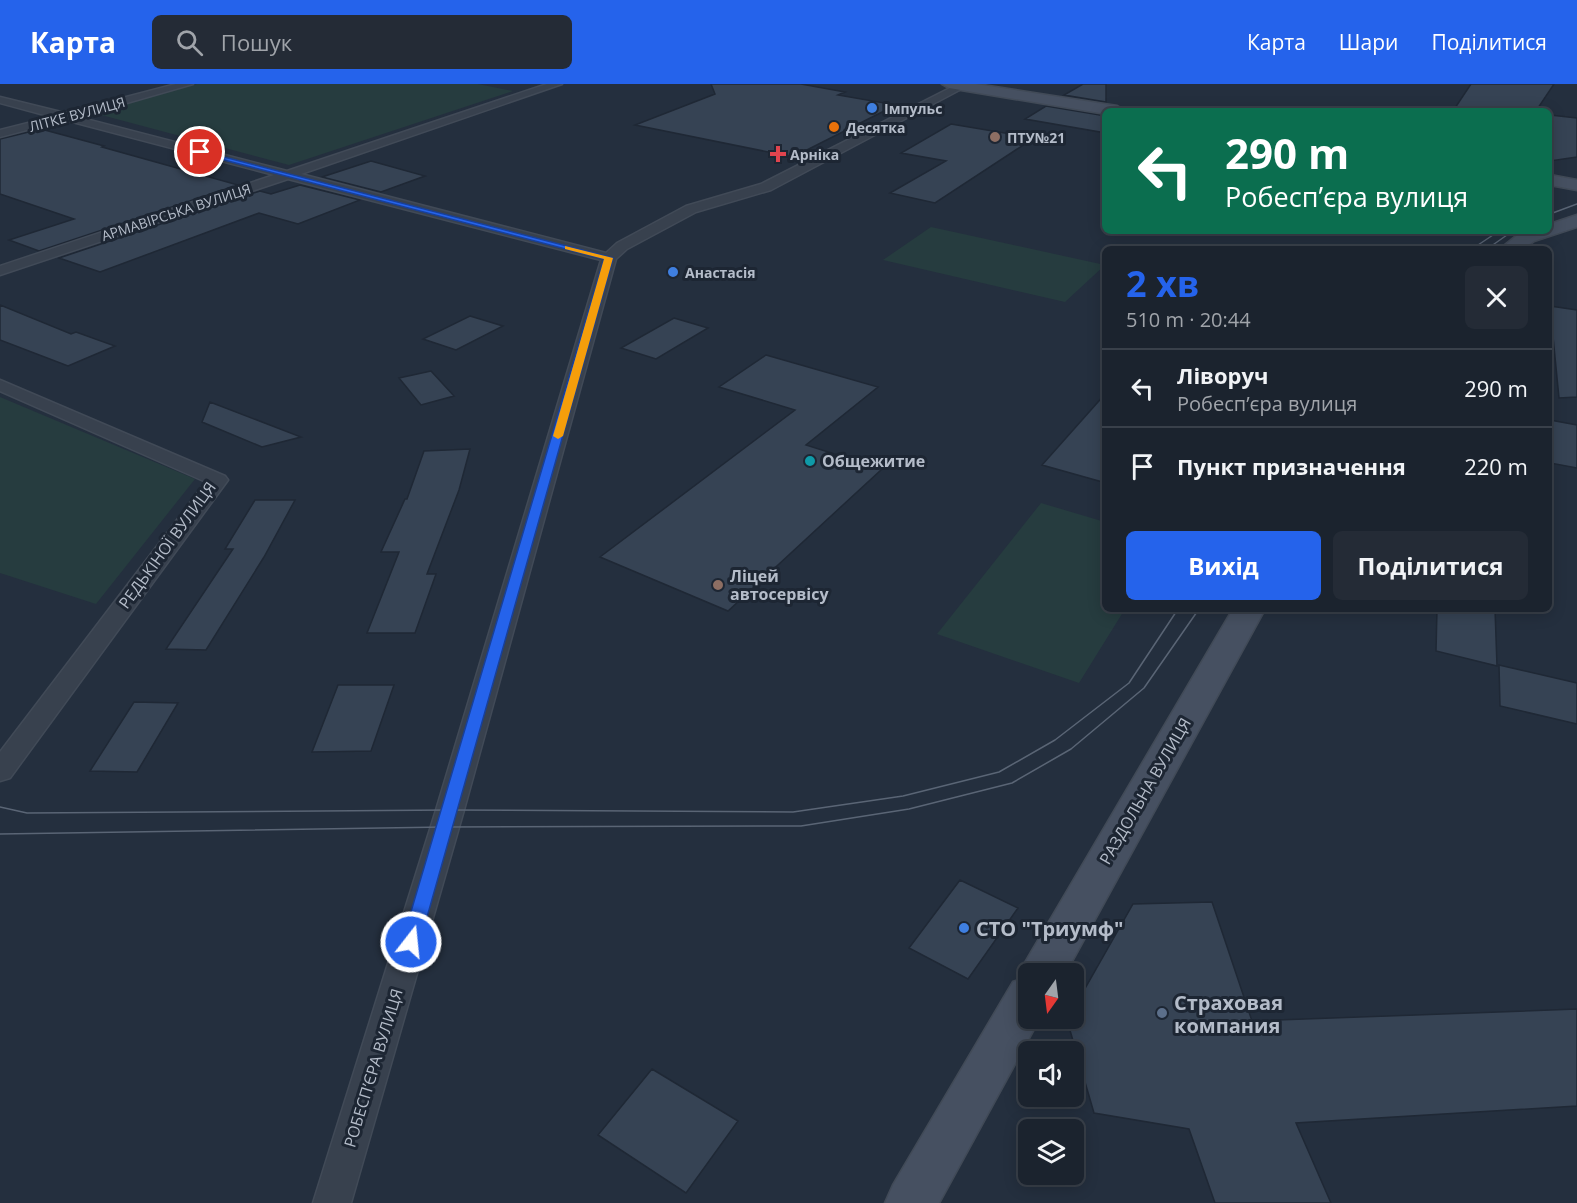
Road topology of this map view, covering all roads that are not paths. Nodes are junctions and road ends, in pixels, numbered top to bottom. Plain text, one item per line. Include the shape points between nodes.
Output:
1 (188, 84) edge
2 (557, 84) edge
3 (955, 85) edge
4 (0, 100) edge
5 (1102, 109) edge
6 (65, 117) junction
7 (0, 134) edge
8 (287, 175) junction
9 (1552, 180) edge
10 (1577, 185) edge
11 (1577, 220) edge
12 (1552, 229) edge
13 (1536, 234) edge
14 (1514, 246) edge
15 (609, 258) junction
16 (0, 271) edge
17 (0, 385) edge
18 (1247, 612) edge
19 (0, 771) edge
20 (1048, 963) edge
21 (1018, 1015) edge
22 (332, 1203) edge
23 (911, 1203) edge

1 - 6 street, ЛІТКЕ ВУЛИЦЯ
2 - 8 street, АРМАВІРСЬКА ВУЛИЦЯ
3 - 5 street
3 - 15 street via 766,187 691,209 622,246
4 - 6 street
6 - 7 street, ЛІТКЕ ВУЛИЦЯ
6 - 8 street
8 - 15 street
8 - 16 street, АРМАВІРСЬКА ВУЛИЦЯ
9 - 10 street
11 - 12 street
13 - 14 street
15 - 22 street, РОБЕСП’ЄРА ВУЛИЦЯ
17 - 19 street, РЕДЬКІНОЇ ВУЛИЦЯ via 218,480
18 - 20 street, РАЗДОЛЬНА ВУЛИЦЯ
21 - 23 street

